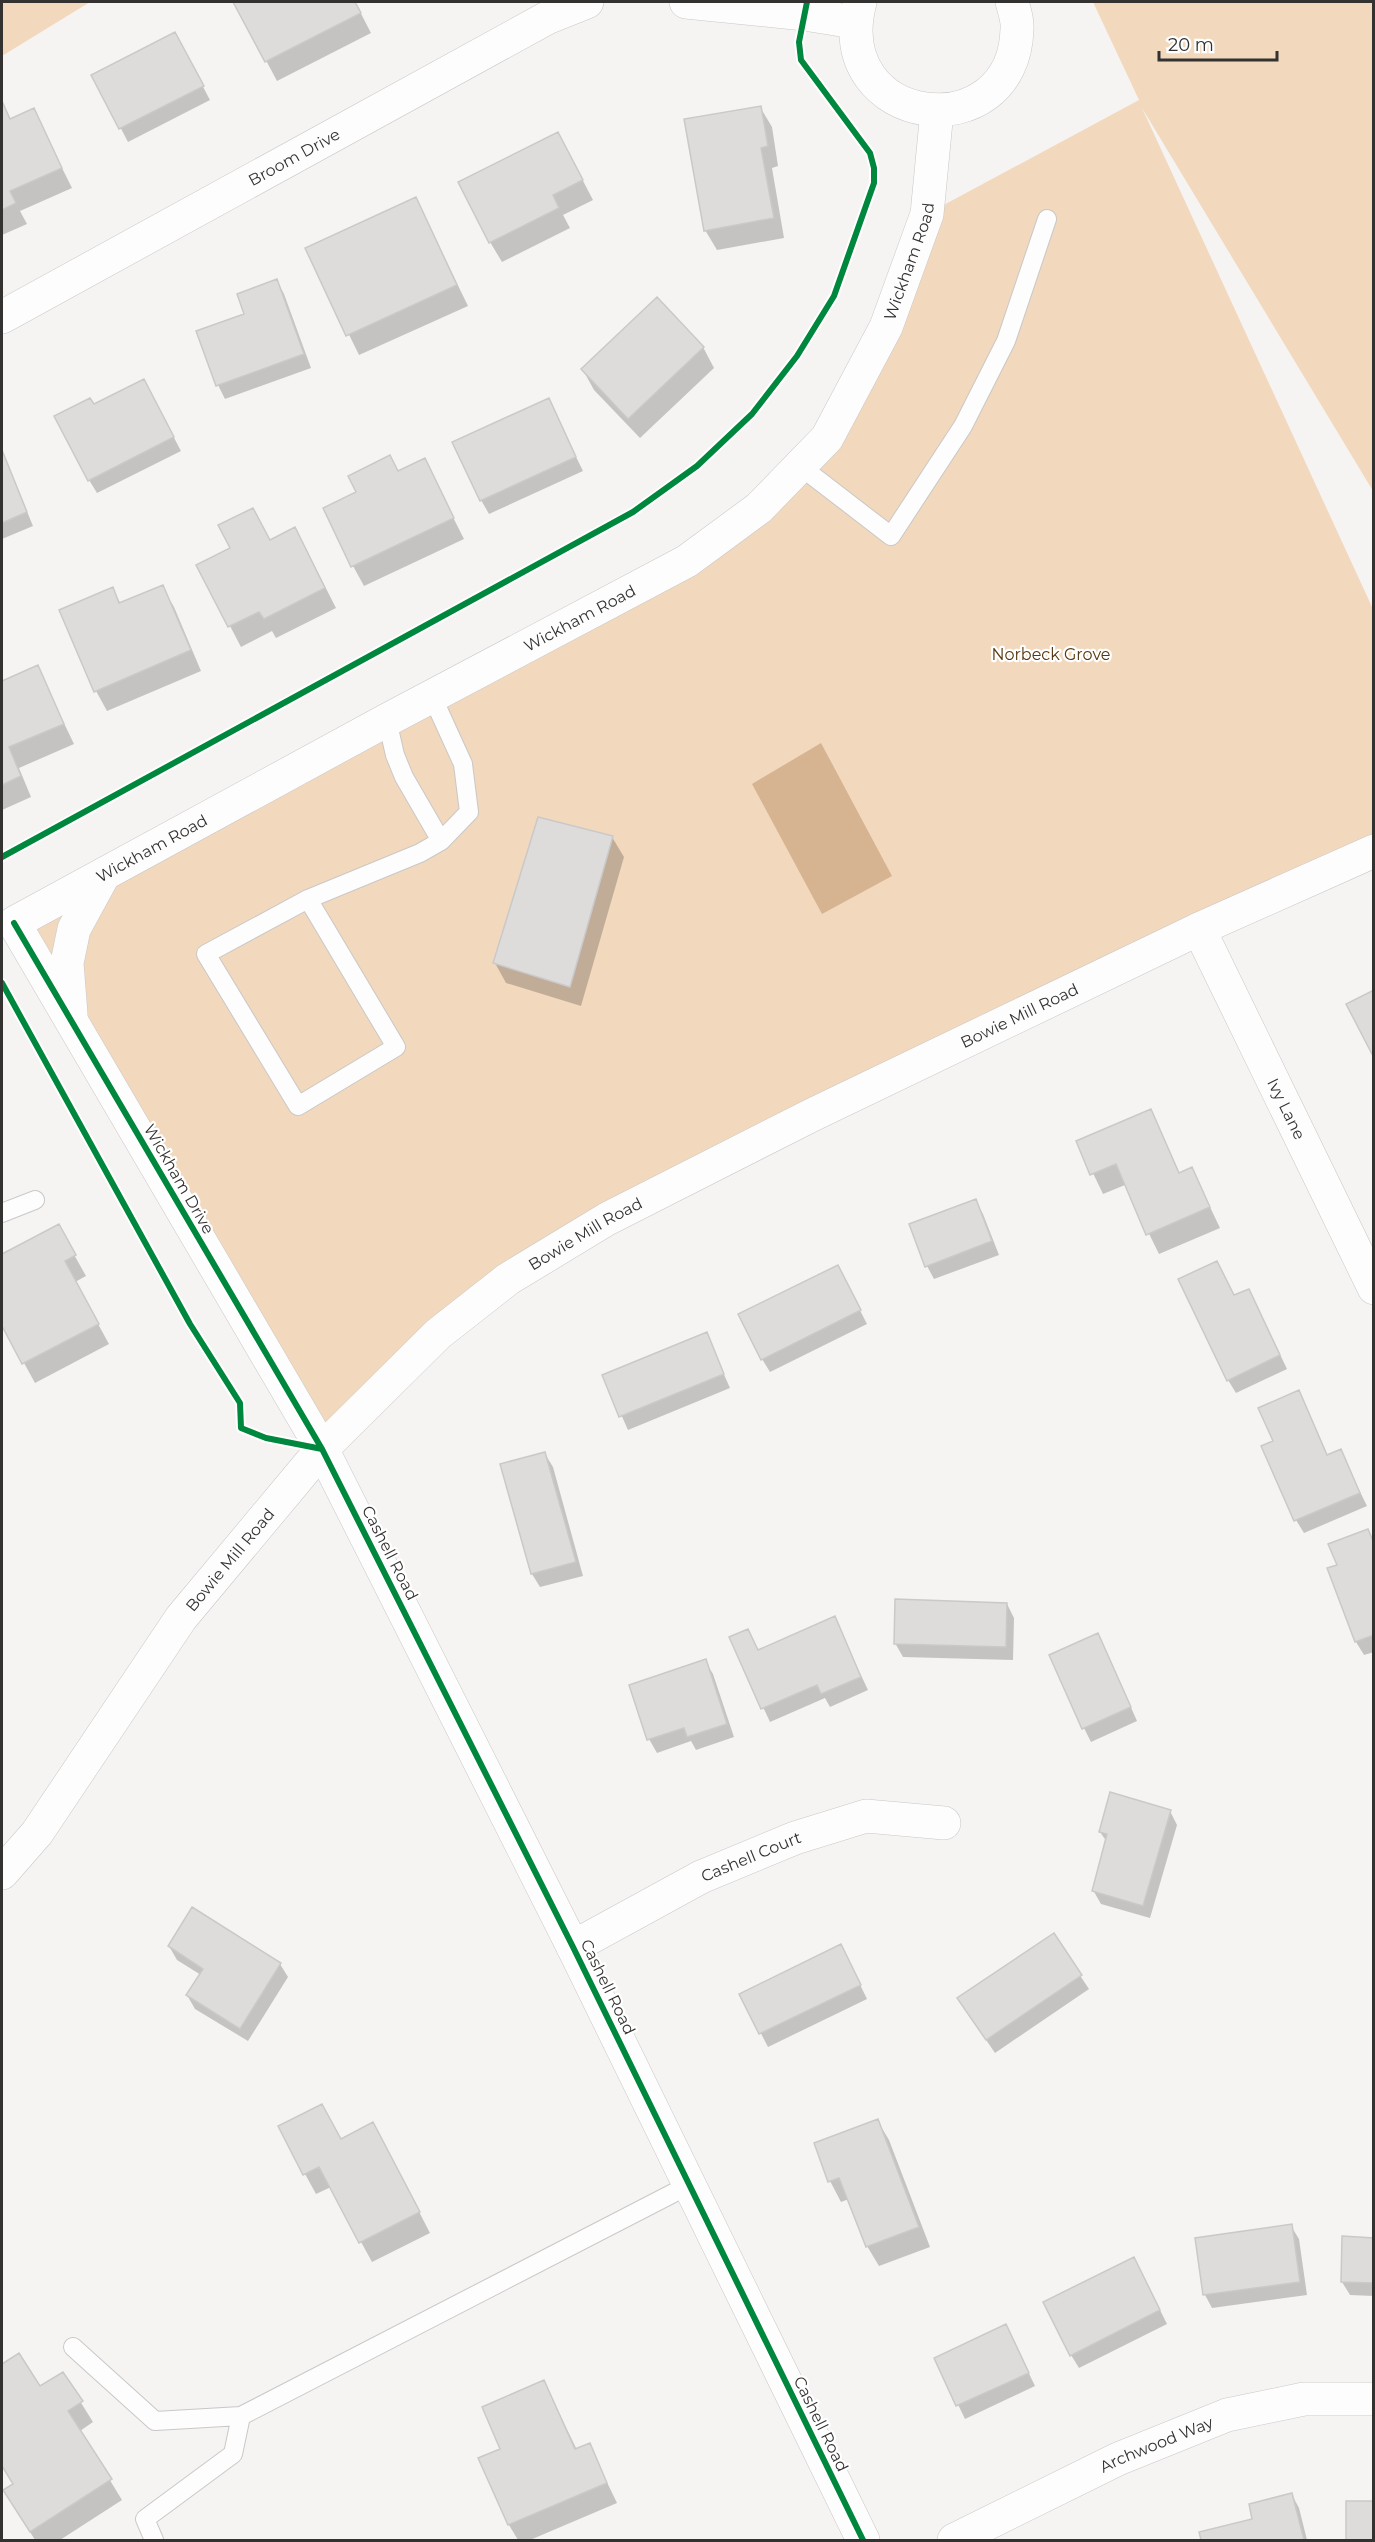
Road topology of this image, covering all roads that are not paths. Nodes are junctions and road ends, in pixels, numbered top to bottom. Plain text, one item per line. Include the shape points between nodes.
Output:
1 (587, 2) edge
2 (686, 2) edge
3 (1012, 2) edge
4 (857, 12) edge
5 (937, 111) junction
6 (1047, 219) dead end
7 (2, 317) edge
8 (800, 466) junction
9 (432, 696) junction
10 (387, 720) junction
11 (441, 841) junction
12 (1374, 851) edge
13 (104, 874) junction
14 (308, 899) junction
15 (8, 926) edge
16 (1199, 929) junction
17 (71, 1022) junction
18 (35, 1200) dead end
19 (2, 1213) edge
20 (1374, 1288) edge
21 (322, 1449) junction
22 (944, 1822) dead end
23 (2, 1873) edge
24 (573, 1947) junction
25 (689, 2185) junction
26 (73, 2347) dead end
27 (1374, 2399) edge
28 (241, 2416) junction
29 (154, 2541) edge
30 (863, 2541) edge
31 (954, 2541) edge

1 - 7 street, Broom Drive via 547,18
2 - 4 street
3 - 5 street via 1018,26 1015,52 1003,75 986,94 963,107
4 - 5 street via 858,56 876,85 903,105
5 - 8 street, Wickham Road via 927,214 886,327 827,438
6 - 8 lane via 1006,341 963,426 891,536
8 - 9 street, Wickham Road via 759,508 687,561
9 - 10 street, Wickham Road
9 - 11 lane via 463,764 469,812
10 - 11 lane via 394,755
10 - 13 street, Wickham Road
11 - 14 lane
12 - 16 street, Bowie Mill Road
13 - 15 street, Wickham Road
13 - 17 street via 74,929 67,963
14 - 14 lane via 206,954 298,1106 396,1047
15 - 17 street, Wickham Drive
16 - 20 street, Ivy Lane
16 - 21 street, Bowie Mill Road via 812,1115 607,1220 508,1279 438,1334
17 - 21 street, Wickham Drive
18 - 19 lane
21 - 23 street, Bowie Mill Road via 182,1618 37,1833
21 - 24 street, Cashell Road
22 - 24 street, Cashell Court via 866,1816 795,1838 701,1877
24 - 25 street, Cashell Road
25 - 28 lane
25 - 30 street, Cashell Road
26 - 28 lane via 155,2421
27 - 31 street, Archwood Way via 1304,2399 1227,2415 1118,2459
28 - 29 lane via 233,2454 145,2519

